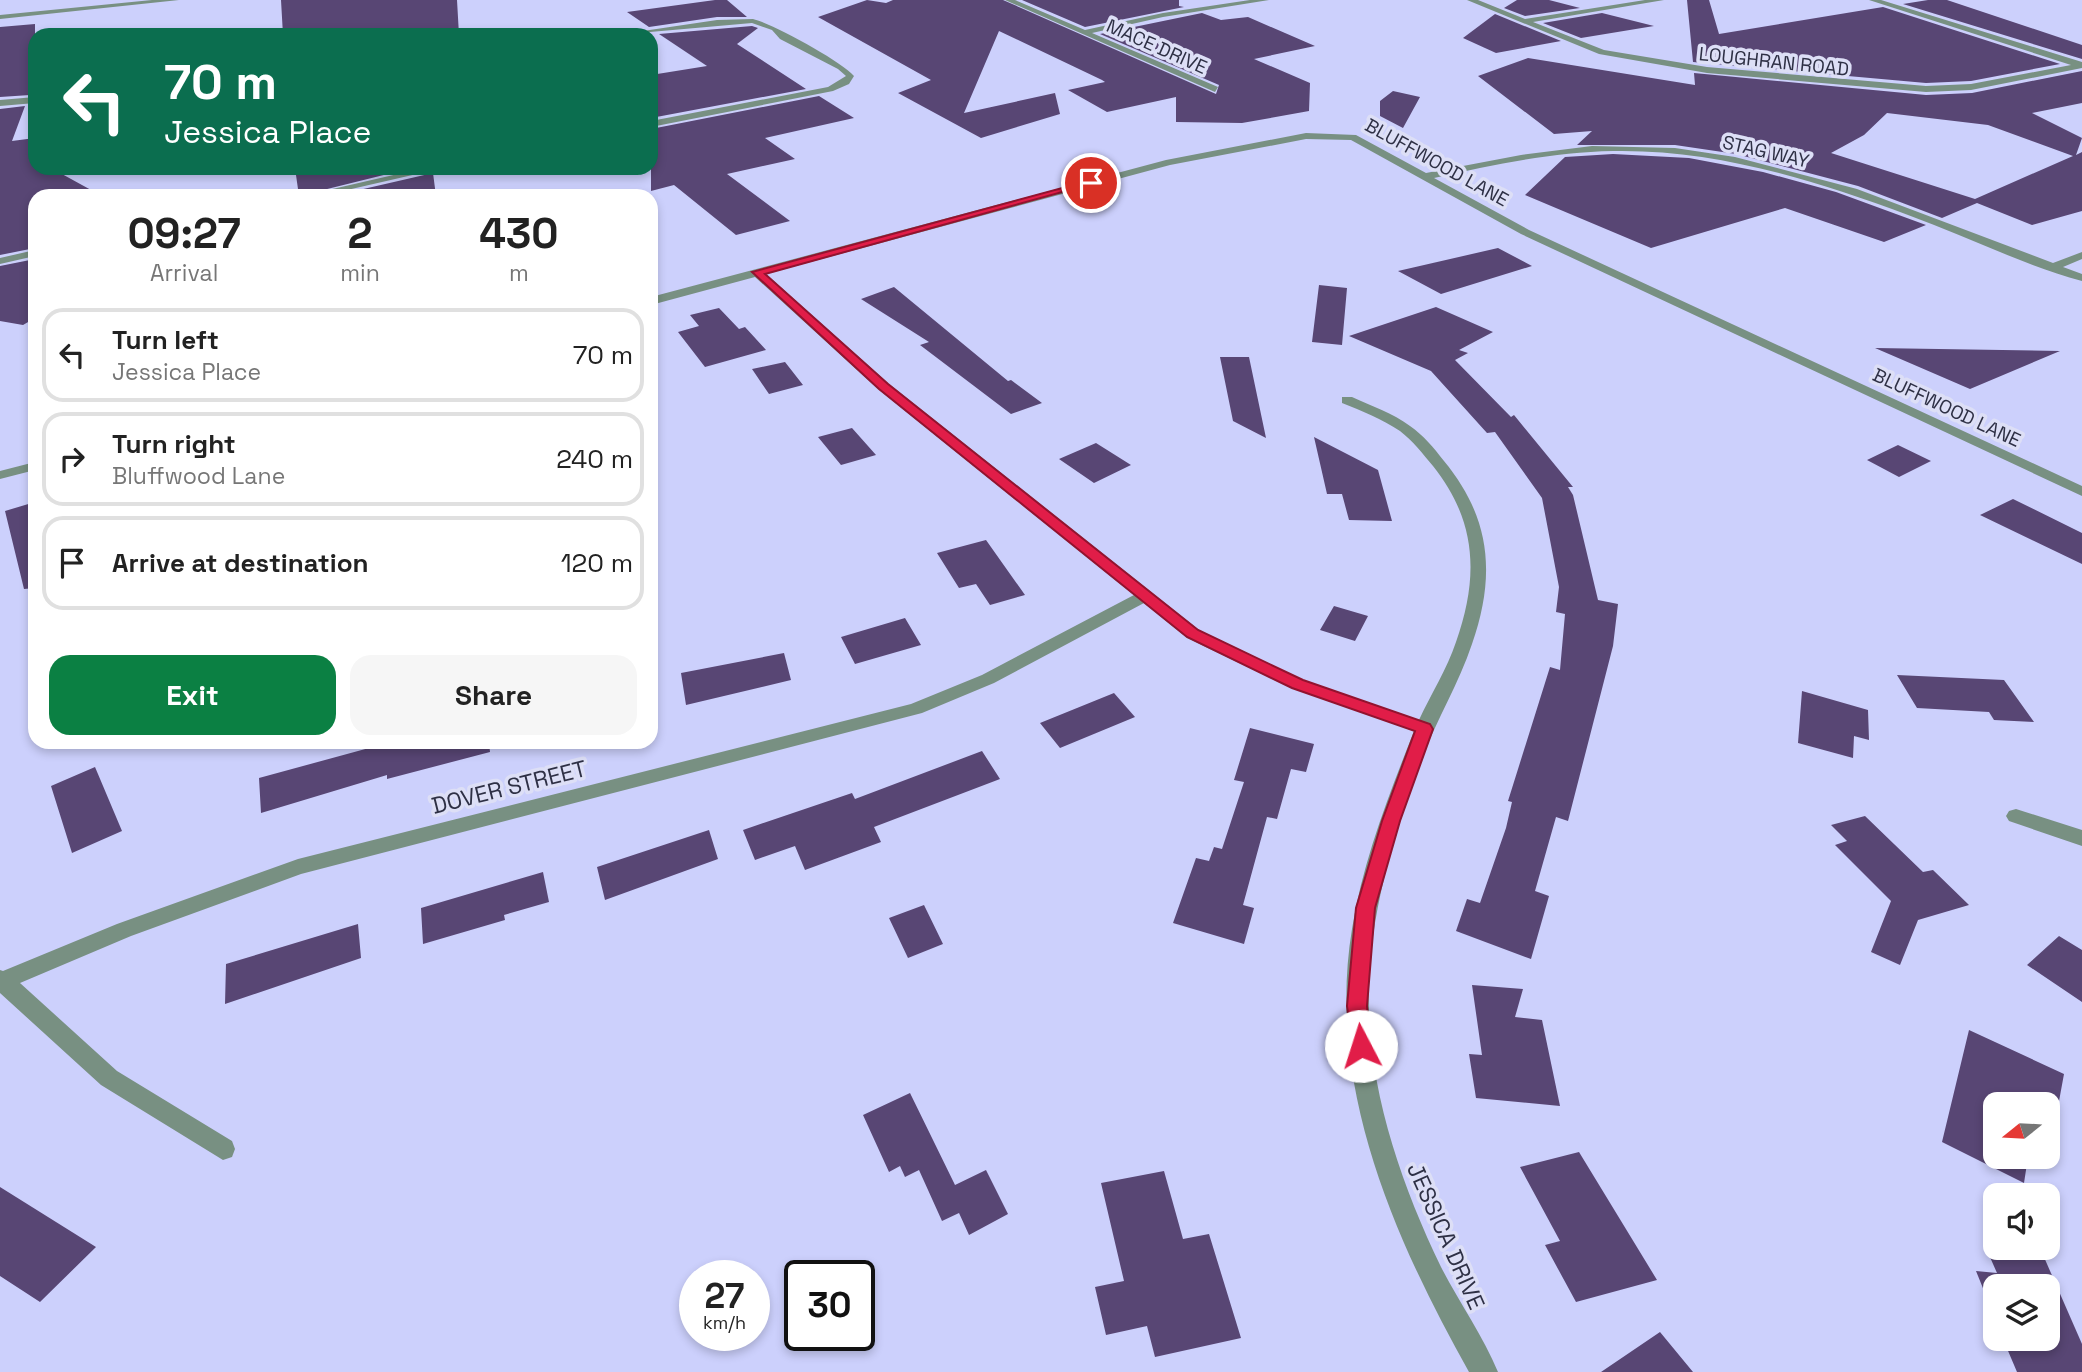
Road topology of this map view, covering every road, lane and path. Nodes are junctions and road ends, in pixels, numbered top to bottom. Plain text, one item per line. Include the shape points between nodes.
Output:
1 (175, 0) edge
2 (1009, 0) edge
3 (1265, 0) edge
4 (1471, 0) edge
5 (1660, 0) edge
6 (1873, 0) edge
7 (1233, 2) edge
8 (0, 17) edge
9 (1524, 22) junction
10 (658, 30) edge
11 (1086, 32) junction
12 (2082, 65) edge
13 (1214, 89) dead end
14 (28, 101) edge
15 (0, 103) edge
16 (658, 123) edge
17 (405, 175) edge
18 (1427, 176) junction
19 (340, 189) edge
20 (28, 255) edge
21 (2082, 255) edge
22 (0, 261) edge
23 (2052, 267) junction
24 (757, 272) junction
25 (2082, 278) edge
26 (658, 299) edge
27 (1348, 400) dead end
28 (28, 468) edge
29 (0, 475) edge
30 (2082, 492) edge
31 (1144, 596) junction
32 (1424, 729) junction
33 (2016, 816) dead end
34 (2082, 838) edge
35 (0, 981) edge
36 (223, 1149) dead end
37 (1484, 1372) edge

1 - 8 street
2 - 11 street, MACE DRIVE
3 - 7 street
4 - 9 street, LOUGHRAN ROAD
5 - 9 street
6 - 12 street
7 - 11 street
9 - 12 street, LOUGHRAN ROAD via 1602,51 1650,62 1885,88 1971,87
10 - 16 street via 754,21 775,28 783,37 847,71 849,79 830,89
11 - 13 street, MACE DRIVE
14 - 15 street
17 - 19 street
18 - 23 street, STAG WAY via 1580,149 1690,153 1797,174
18 - 24 street, BLUFFWOOD LANE via 1353,137 1306,136 1169,162
18 - 30 street, BLUFFWOOD LANE via 1525,232
20 - 22 street
21 - 23 street
23 - 25 street, STAG WAY
24 - 26 street, BLUFFWOOD LANE
24 - 31 street via 883,386
27 - 32 street, JESSICA DRIVE via 1403,426 1455,482 1475,524 1480,548 1476,599 1465,642
28 - 29 street
31 - 32 street via 1193,634 1274,673
31 - 35 street, DOVER STREET via 988,679 916,709 298,867
32 - 37 street, JESSICA DRIVE via 1366,908 1357,1006 1362,1067 1400,1204
33 - 34 street
35 - 36 street via 109,1078

